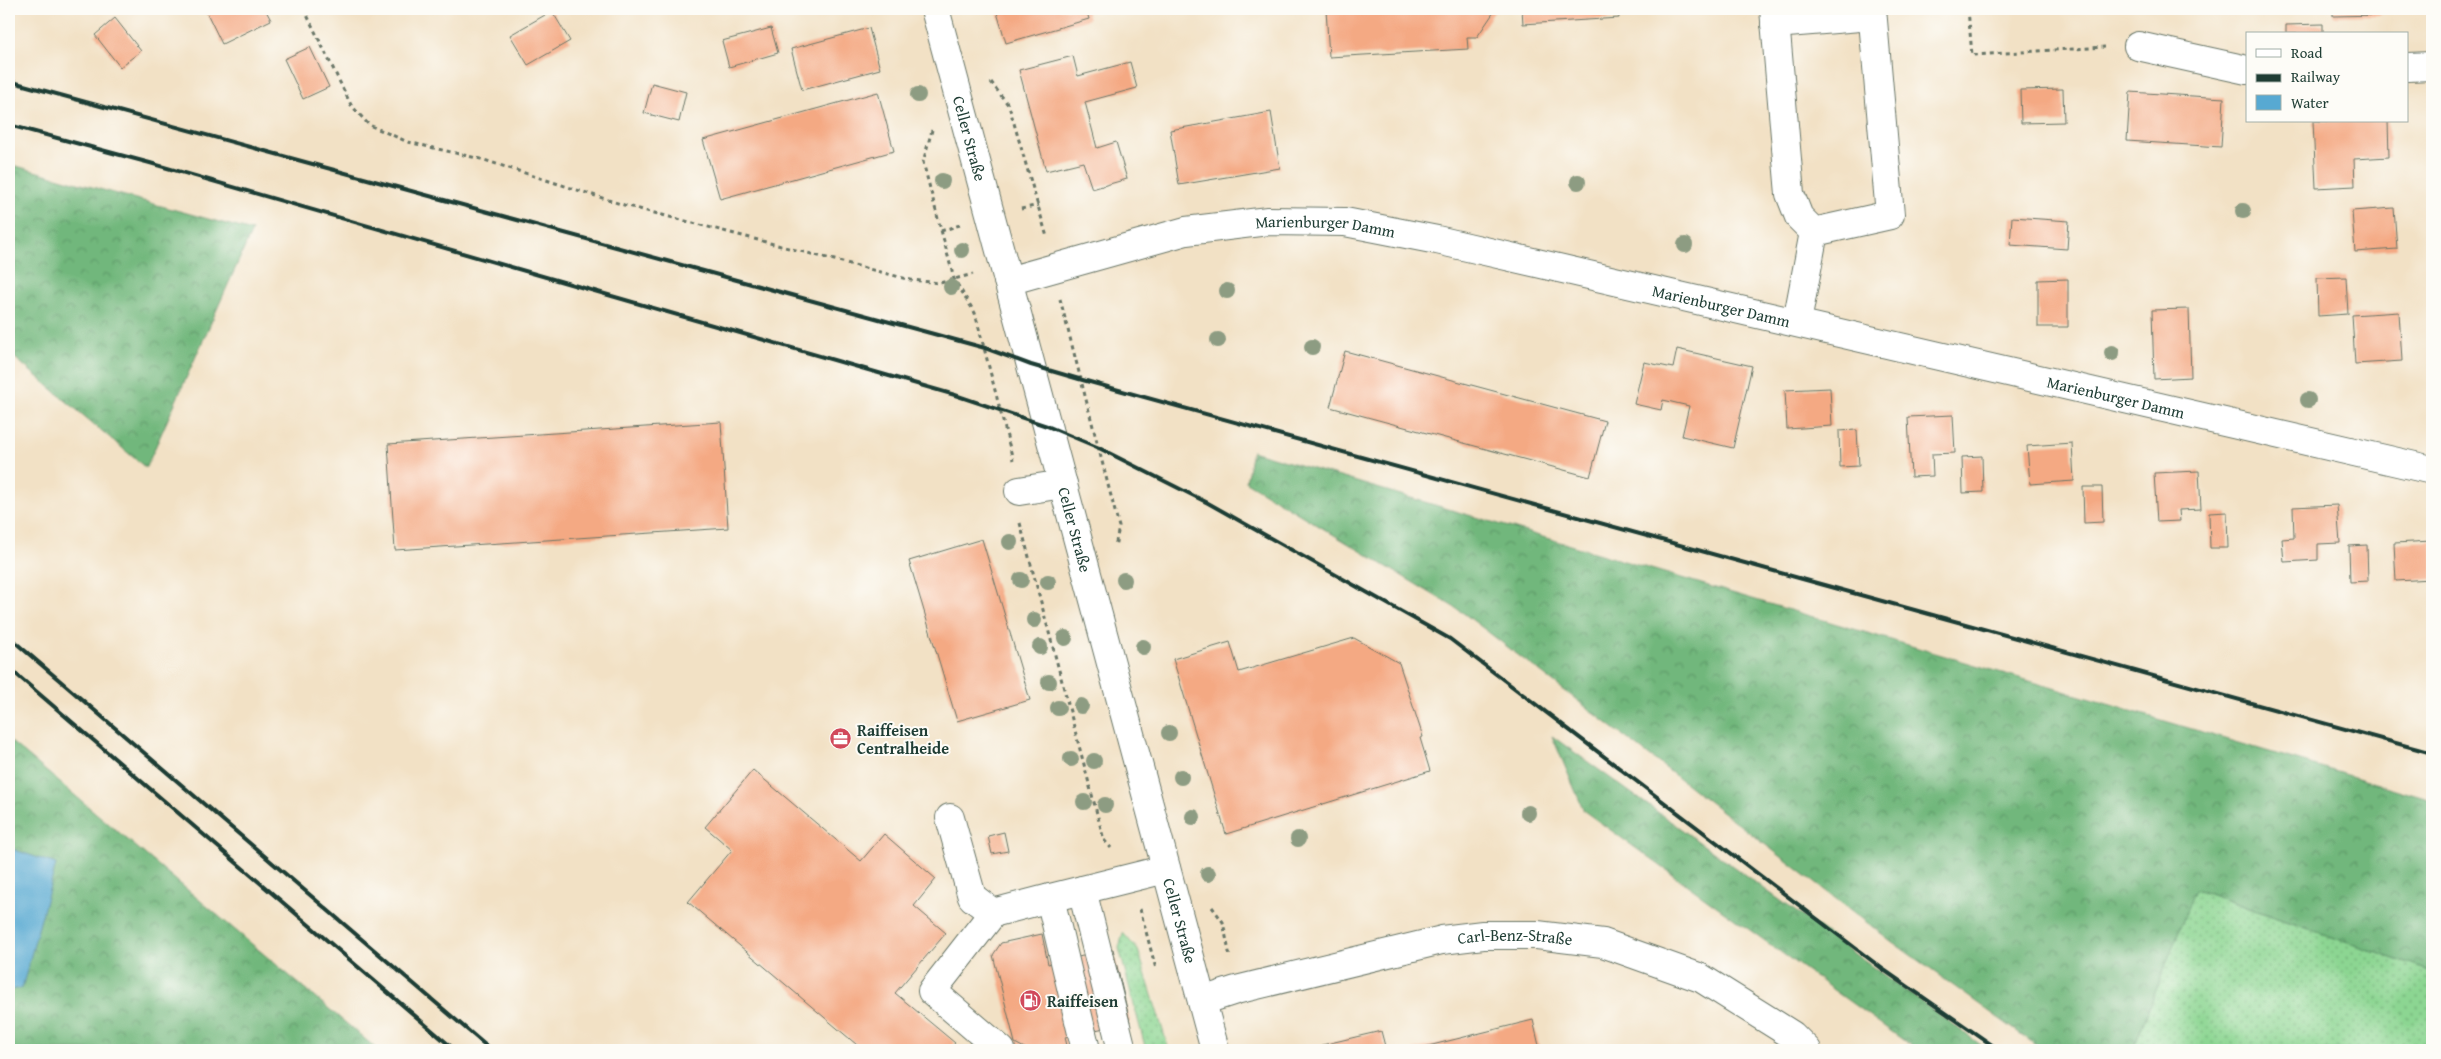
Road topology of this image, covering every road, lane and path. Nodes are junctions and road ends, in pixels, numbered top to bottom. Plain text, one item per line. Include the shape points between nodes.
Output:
1 (304, 9) edge
2 (935, 9) edge
3 (1968, 9) edge
4 (1872, 12) edge
5 (1775, 17) edge
6 (2138, 46) joint
7 (2432, 66) edge
8 (2408, 67) edge
9 (2246, 70) edge
10 (1009, 106) dead end
11 (923, 162) dead end
12 (1039, 205) junction
13 (1023, 208) dead end
14 (961, 225) dead end
15 (941, 230) junction
16 (1814, 232) junction
17 (1048, 240) dead end
18 (954, 279) junction
19 (1008, 281) junction
20 (1058, 292) dead end
21 (1796, 322) junction
22 (1011, 449) dead end
23 (2432, 470) edge
24 (1063, 484) junction
25 (1018, 491) joint
26 (1119, 527) dead end
27 (950, 818) dead end
28 (1166, 869) junction
29 (1132, 877) junction
30 (1082, 890) junction
31 (1050, 898) junction
32 (993, 913) junction
33 (1202, 1001) junction
34 (1001, 1050) edge
35 (1086, 1050) edge
36 (1122, 1050) edge
37 (1215, 1050) edge
38 (1807, 1050) edge

1 - 18 path via 351,105 369,125 400,138 481,159 624,205 911,280 940,282
2 - 19 street, Celler Straße
3 - 6 path via 1972,55
4 - 5 street
4 - 16 street via 1890,216
5 - 16 street via 1790,194 1799,217
6 - 9 street
7 - 8 street
10 - 12 path
11 - 15 path
12 - 13 path
12 - 17 path
14 - 15 path
15 - 18 path
16 - 21 street
18 - 22 path via 975,313
19 - 21 street, Marienburger Damm via 1186,231 1268,222 1345,222
19 - 24 street, Celler Straße
20 - 26 path
21 - 23 street, Marienburger Damm
24 - 25 street
24 - 28 street, Celler Straße
25 - 29 path via 1020,527 1104,840
27 - 32 street via 972,897
28 - 29 street
28 - 33 street, Celler Straße
29 - 30 street
30 - 31 street
30 - 36 street
31 - 32 street
31 - 35 street
32 - 34 street via 932,991
33 - 37 street, Celler Straße
33 - 38 street, Carl-Benz-Straße via 1442,940 1483,935 1537,935 1602,943 1701,978 1792,1035

